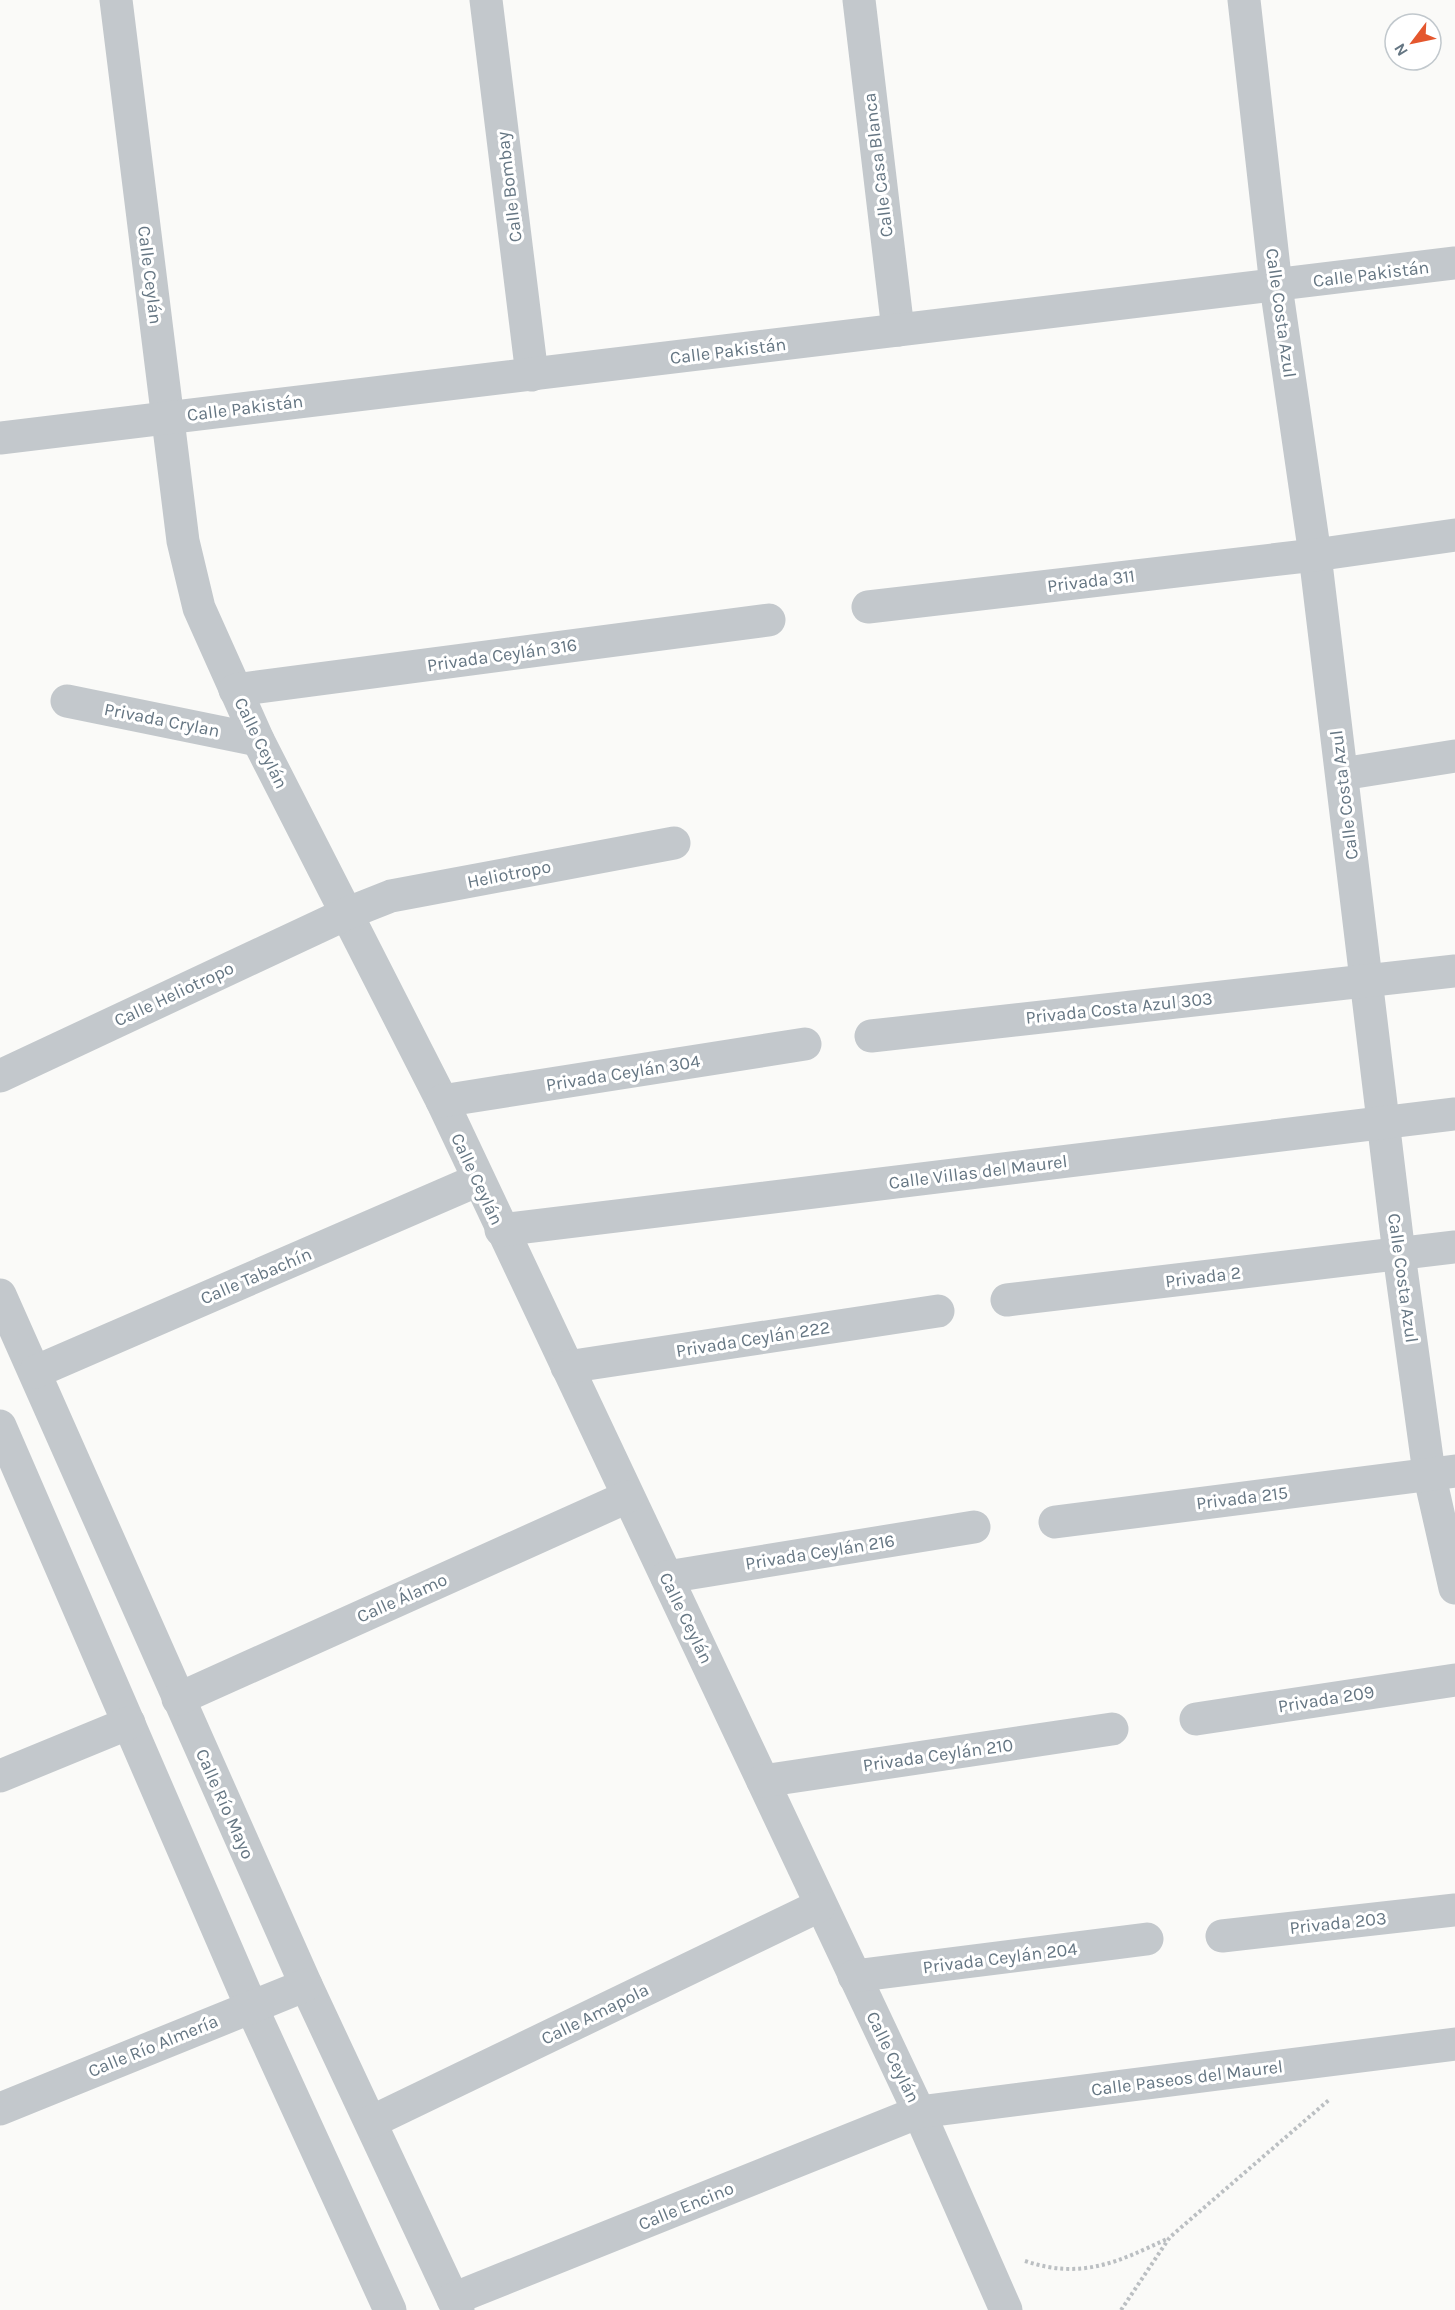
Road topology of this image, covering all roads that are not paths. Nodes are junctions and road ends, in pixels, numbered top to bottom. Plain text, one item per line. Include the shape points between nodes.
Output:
1 (116, 0) edge
2 (486, 0) edge
3 (859, 0) edge
4 (1244, 0) edge
5 (1455, 263) edge
6 (1276, 286) junction
7 (898, 330) junction
8 (532, 375) junction
9 (168, 416) junction
10 (0, 438) edge
11 (1455, 535) edge
12 (1315, 555) junction
13 (868, 607) dead end
14 (769, 620) dead end
15 (235, 690) junction
16 (67, 701) dead end
17 (258, 740) junction
18 (1455, 756) edge
19 (1342, 774) junction
20 (674, 843) dead end
21 (348, 913) junction
22 (1455, 971) edge
23 (1366, 981) junction
24 (871, 1036) dead end
25 (805, 1044) dead end
26 (0, 1076) edge
27 (442, 1101) junction
28 (1455, 1114) edge
29 (1382, 1124) junction
30 (478, 1180) junction
31 (501, 1230) junction
32 (1455, 1247) edge
33 (1400, 1254) junction
34 (0, 1295) edge
35 (1007, 1300) dead end
36 (938, 1311) dead end
37 (567, 1366) junction
38 (35, 1372) junction
39 (0, 1426) edge
40 (1442, 1472) edge
41 (627, 1497) junction
42 (1055, 1522) dead end
43 (974, 1527) dead end
44 (667, 1577) junction
45 (1455, 1588) edge
46 (1455, 1680) edge
47 (178, 1699) junction
48 (1196, 1719) dead end
49 (129, 1723) junction
50 (1112, 1729) dead end
51 (0, 1776) edge
52 (763, 1781) junction
53 (819, 1906) junction
54 (1455, 1910) edge
55 (1222, 1936) dead end
56 (1147, 1939) dead end
57 (854, 1976) junction
58 (306, 1985) junction
59 (251, 2006) junction
60 (1455, 2044) edge
61 (0, 2109) edge
62 (919, 2112) junction
63 (371, 2122) junction
64 (455, 2305) edge
65 (390, 2310) edge
66 (1006, 2310) edge

1 - 9 street, Calle Ceylán
2 - 8 street, Calle Bombay
3 - 7 street, Calle Casa Blanca
4 - 6 street, Calle Costa Azul
5 - 6 street, Calle Pakistán
6 - 7 street, Calle Pakistán
6 - 12 street, Calle Costa Azul
7 - 8 street, Calle Pakistán
8 - 9 street, Calle Pakistán
9 - 10 street, Calle Pakistán
9 - 15 street, Calle Ceylán via 183,541 199,608
11 - 12 street, Privada 311
12 - 13 street, Privada 311
12 - 19 street, Calle Costa Azul
14 - 15 street, Privada Ceylán 316
15 - 17 street, Calle Ceylán
16 - 17 street, Privada Crylan
17 - 21 street, Calle Ceylán
18 - 19 street
19 - 23 street, Calle Costa Azul
20 - 21 street, Heliotropo via 391,896
21 - 26 street, Calle Heliotropo
21 - 27 street, Calle Ceylán
22 - 23 street, Privada Costa Azul 303
23 - 24 street, Privada Costa Azul 303
23 - 29 street, Calle Costa Azul
25 - 27 street, Privada Ceylán 304
27 - 30 street, Calle Ceylán
28 - 29 street, Calle Villas del Maurel
29 - 31 street, Calle Villas del Maurel
29 - 33 street, Calle Costa Azul
30 - 31 street, Calle Ceylán
30 - 38 street, Calle Tabachín
31 - 37 street, Calle Ceylán
32 - 33 street, Privada 2
33 - 35 street, Privada 2
33 - 40 street, Calle Costa Azul
34 - 38 street, Calle Río Mayo
36 - 37 street, Privada Ceylán 222
37 - 41 street, Calle Ceylán
38 - 47 street, Calle Río Mayo
39 - 49 street
40 - 42 street, Privada 215
40 - 45 street, Calle Costa Azul
41 - 44 street, Calle Ceylán
41 - 47 street, Calle Álamo
43 - 44 street, Privada Ceylán 216
44 - 52 street, Calle Ceylán
46 - 48 street, Privada 209
47 - 58 street, Calle Río Mayo
49 - 51 street
49 - 59 street
50 - 52 street, Privada Ceylán 210
52 - 53 street, Calle Ceylán
53 - 57 street, Calle Ceylán
53 - 63 street, Calle Amapola
54 - 55 street, Privada 203
56 - 57 street, Privada Ceylán 204
57 - 62 street, Calle Ceylán
58 - 59 street, Calle Río Almería
58 - 63 street, Calle Río Mayo
59 - 61 street, Calle Río Almería
59 - 65 street
60 - 62 street, Calle Paseos del Maurel
62 - 64 street, Calle Encino
62 - 66 street, Calle Ceylán
63 - 64 street, Calle Río Mayo

